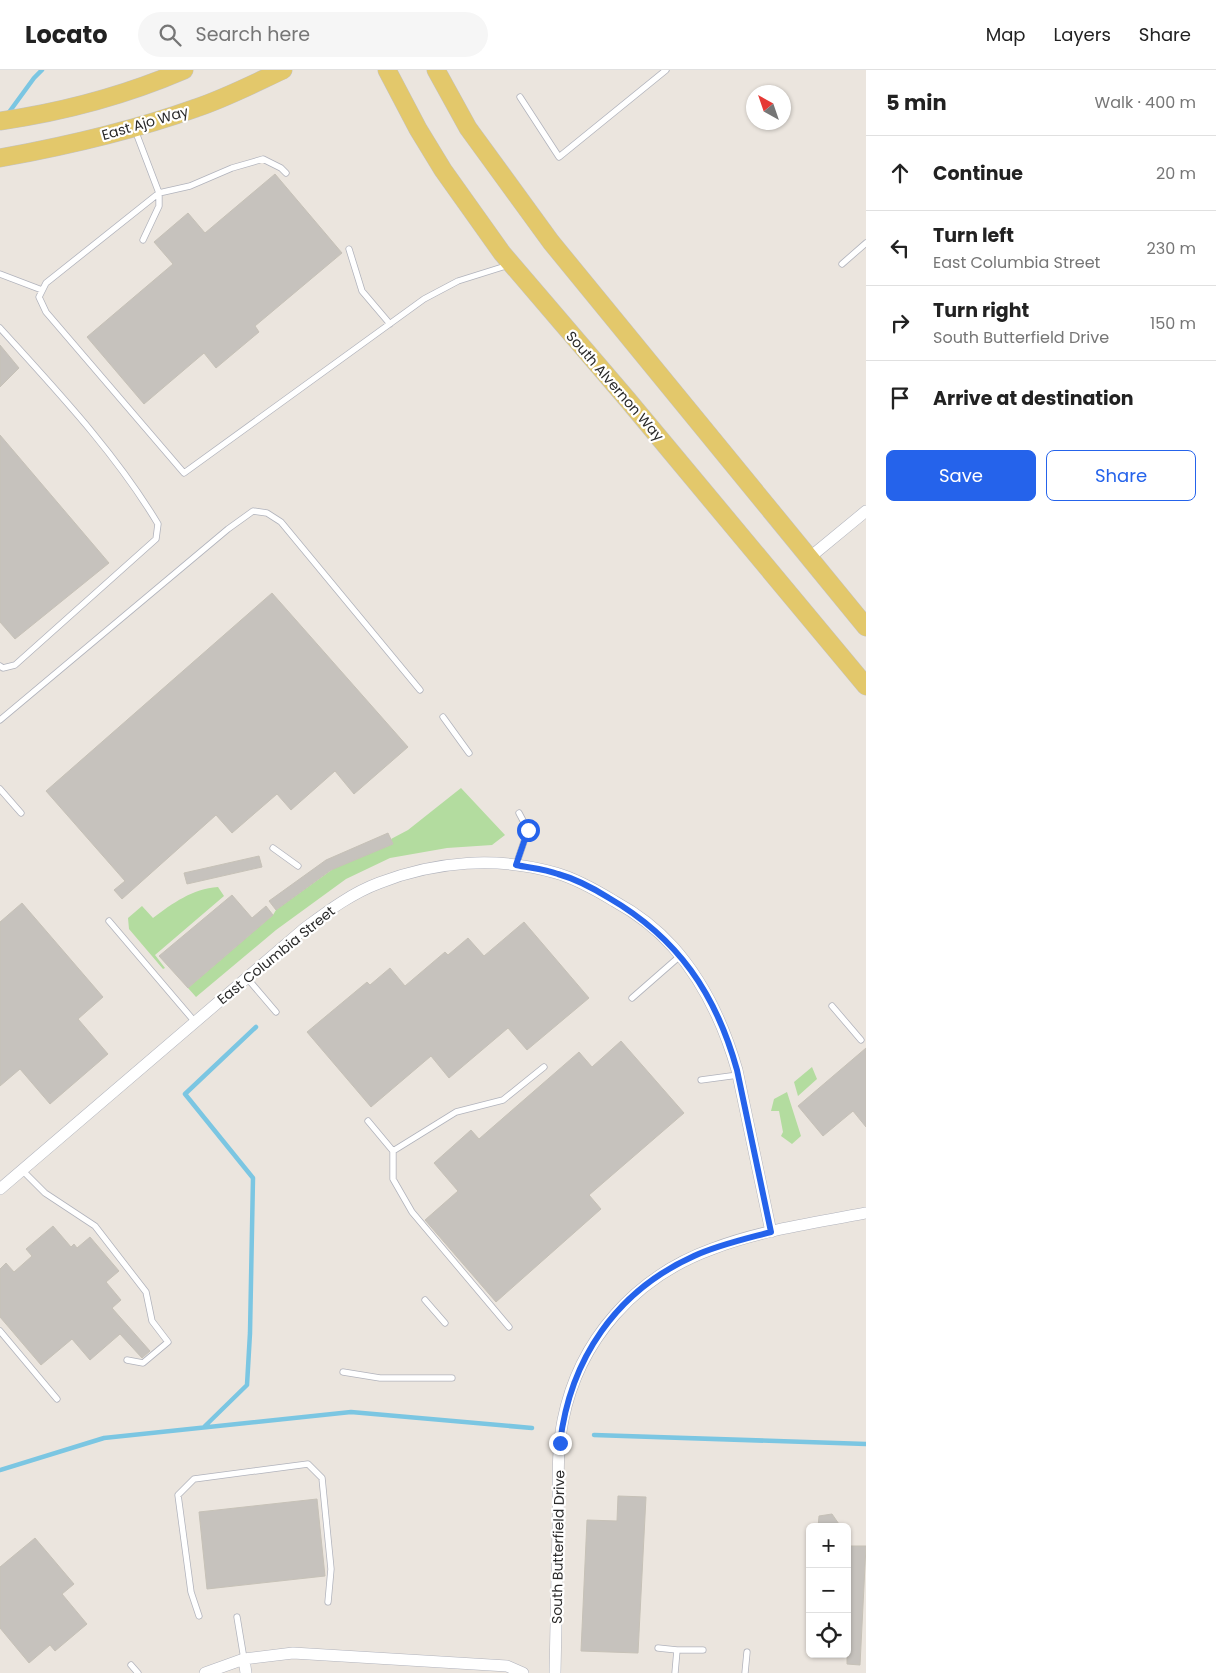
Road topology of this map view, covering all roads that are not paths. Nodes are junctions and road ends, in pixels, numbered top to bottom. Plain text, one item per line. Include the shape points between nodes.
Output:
1 (184, 70) edge
2 (283, 70) edge
3 (387, 70) edge
4 (436, 70) edge
5 (666, 70) edge
6 (520, 96) dead end
7 (0, 121) edge
8 (134, 128) junction
9 (1, 158) edge
10 (286, 173) dead end
11 (158, 193) junction
12 (143, 240) dead end
13 (866, 243) edge
14 (349, 249) dead end
15 (511, 264) junction
16 (842, 264) dead end
17 (0, 274) edge
18 (42, 290) junction
19 (390, 324) junction
20 (0, 328) edge
21 (866, 511) edge
22 (809, 558) junction
23 (866, 627) edge
24 (0, 666) edge
25 (866, 686) edge
26 (420, 690) dead end
27 (443, 717) dead end
28 (0, 720) edge
29 (469, 753) dead end
30 (0, 789) edge
31 (20, 813) dead end
32 (518, 813) dead end
33 (273, 848) dead end
34 (516, 865) junction
35 (298, 866) dead end
36 (109, 921) dead end
37 (680, 956) junction
38 (247, 978) junction
39 (632, 998) dead end
40 (832, 1006) dead end
41 (276, 1012) dead end
42 (195, 1022) junction
43 (861, 1040) dead end
44 (544, 1067) dead end
45 (738, 1075) junction
46 (701, 1080) dead end
47 (368, 1121) dead end
48 (393, 1151) junction
49 (22, 1170) junction
50 (1, 1187) edge
51 (866, 1213) edge
52 (771, 1232) junction
53 (425, 1300) dead end
54 (445, 1323) dead end
55 (509, 1327) dead end
56 (0, 1330) edge
57 (127, 1360) dead end
58 (343, 1372) dead end
59 (452, 1378) dead end
60 (57, 1399) dead end
61 (328, 1602) dead end
62 (198, 1616) dead end
63 (237, 1617) dead end
64 (658, 1648) dead end
65 (677, 1650) junction
66 (703, 1650) dead end
67 (747, 1652) dead end
68 (244, 1659) junction
69 (131, 1665) dead end
70 (138, 1673) edge
71 (205, 1673) edge
72 (246, 1673) edge
73 (523, 1673) edge
74 (556, 1673) edge
75 (675, 1673) edge
76 (745, 1673) edge

1 - 7 main road via 128,91
2 - 8 main road, East Ajo Way via 197,108
3 - 15 main road, South Alvernon Way via 443,170
4 - 22 main road via 468,128 552,242
5 - 6 lane via 559,157
8 - 9 main road, East Ajo Way
8 - 11 lane
10 - 11 lane via 263,159 190,186
11 - 12 lane via 159,206
11 - 18 lane via 46,283
13 - 16 lane
14 - 19 lane via 362,291
15 - 19 lane via 458,281 424,299
15 - 25 main road, South Alvernon Way via 627,398
17 - 18 lane
18 - 19 lane via 39,297 46,312 184,473
20 - 24 lane via 90,430 144,500 158,524 156,539 15,665
21 - 22 street
22 - 23 main road
26 - 28 lane via 281,522 267,513 253,511
27 - 29 lane
30 - 31 lane
32 - 34 lane via 528,830
33 - 35 lane
34 - 37 street, East Columbia Street via 556,873 596,890 643,919
34 - 38 street, East Columbia Street via 450,864 378,883 332,908
36 - 42 lane
37 - 39 lane
37 - 45 street, East Columbia Street via 708,996 730,1046
38 - 41 lane
38 - 42 street, East Columbia Street
40 - 43 lane
42 - 49 street, East Columbia Street
44 - 48 lane via 503,1100 456,1112
45 - 46 lane
45 - 52 street, East Columbia Street
47 - 48 lane
48 - 55 lane via 393,1180 412,1212
49 - 50 street, East Columbia Street
49 - 57 lane via 45,1193 95,1226 146,1292 152,1321 168,1342 143,1363
51 - 52 street, South Butterfield Drive
52 - 74 street, South Butterfield Drive via 693,1256 656,1278 616,1313 585,1356 562,1421
53 - 54 lane
56 - 60 lane
58 - 59 lane via 380,1378
61 - 62 lane via 331,1569 322,1478 308,1464 194,1479 178,1495 191,1592
63 - 68 lane
64 - 65 lane
65 - 66 lane
65 - 75 lane
67 - 76 lane
68 - 71 street
68 - 72 street
68 - 73 street via 293,1653 506,1666
69 - 70 lane

